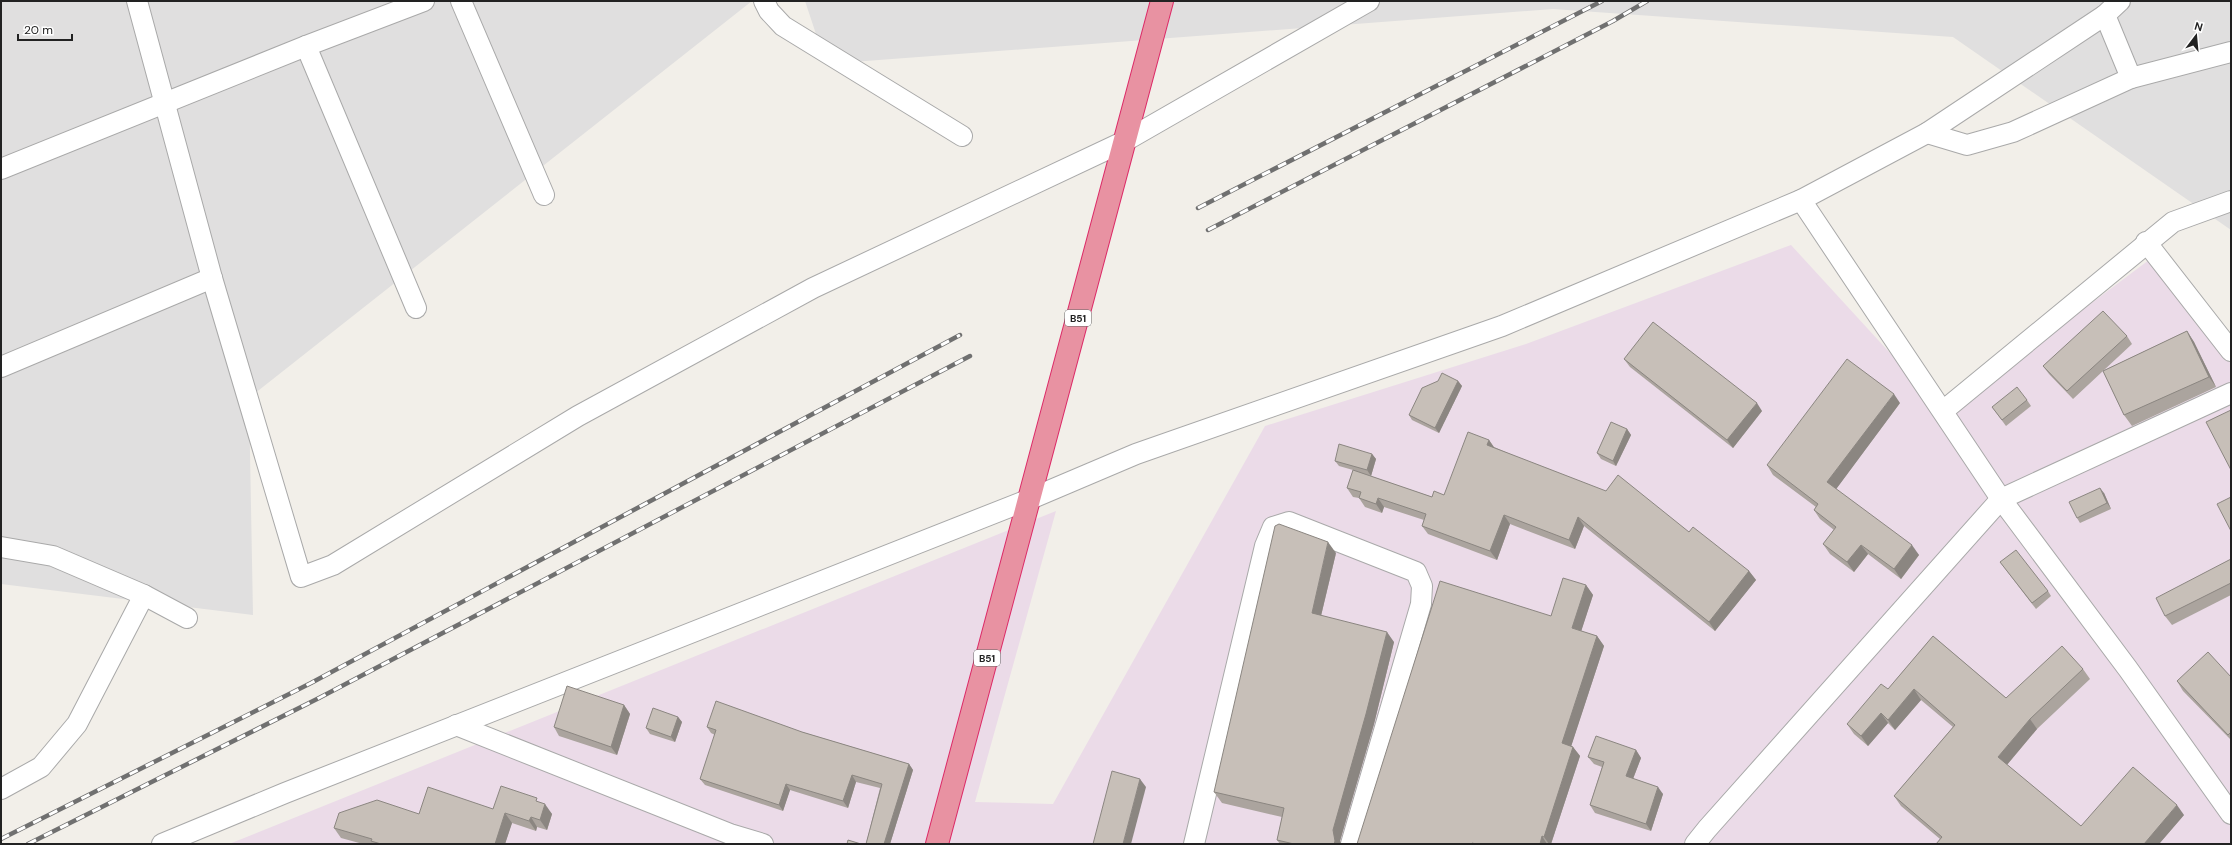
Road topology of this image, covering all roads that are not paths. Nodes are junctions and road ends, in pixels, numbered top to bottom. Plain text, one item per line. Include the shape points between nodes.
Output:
1 (137, 1) edge
2 (424, 1) edge
3 (461, 1) edge
4 (764, 1) edge
5 (1162, 1) edge
6 (1369, 1) edge
7 (2120, 1) edge
8 (2105, 15) junction
9 (306, 46) junction
10 (2231, 52) edge
11 (2131, 78) junction
12 (166, 102) junction
13 (1927, 133) junction
14 (962, 136) dead end
15 (1125, 141) junction
16 (1, 169) edge
17 (544, 195) dead end
18 (1800, 200) junction
19 (2231, 201) edge
20 (2146, 242) junction
21 (212, 278) junction
22 (416, 308) dead end
23 (2231, 351) edge
24 (1, 367) edge
25 (2231, 393) edge
26 (1943, 411) junction
27 (1030, 499) junction
28 (2001, 499) junction
29 (1, 547) edge
30 (144, 595) junction
31 (187, 618) dead end
32 (456, 725) junction
33 (1, 789) edge
34 (2231, 814) edge
35 (162, 844) edge
36 (763, 844) edge
37 (937, 844) edge
38 (1194, 844) edge
39 (1350, 844) edge
40 (1695, 844) edge

1 - 12 street
2 - 9 street
3 - 17 street
4 - 14 street via 769,12 784,26
5 - 15 highway, B51
6 - 15 street
7 - 8 street
8 - 11 street
8 - 13 street
9 - 12 street
9 - 22 street
10 - 11 street
11 - 13 street via 2013,132 1968,145
12 - 16 street
12 - 21 street
13 - 18 street
15 - 21 street via 813,288 578,416 333,566 301,577
15 - 27 highway, B51
18 - 26 street
18 - 27 street via 1502,326 1136,454
19 - 20 street via 2173,222
20 - 23 street
20 - 26 street
21 - 24 street
25 - 28 street
26 - 28 street
27 - 32 street
27 - 37 highway, B51
28 - 34 street via 2128,669
28 - 40 street
29 - 30 street via 53,556
30 - 31 street
30 - 33 street via 77,724 41,767
32 - 35 street via 285,792
32 - 36 street via 730,834
38 - 39 street via 1265,546 1273,527 1290,522 1416,572 1422,586 1421,604

